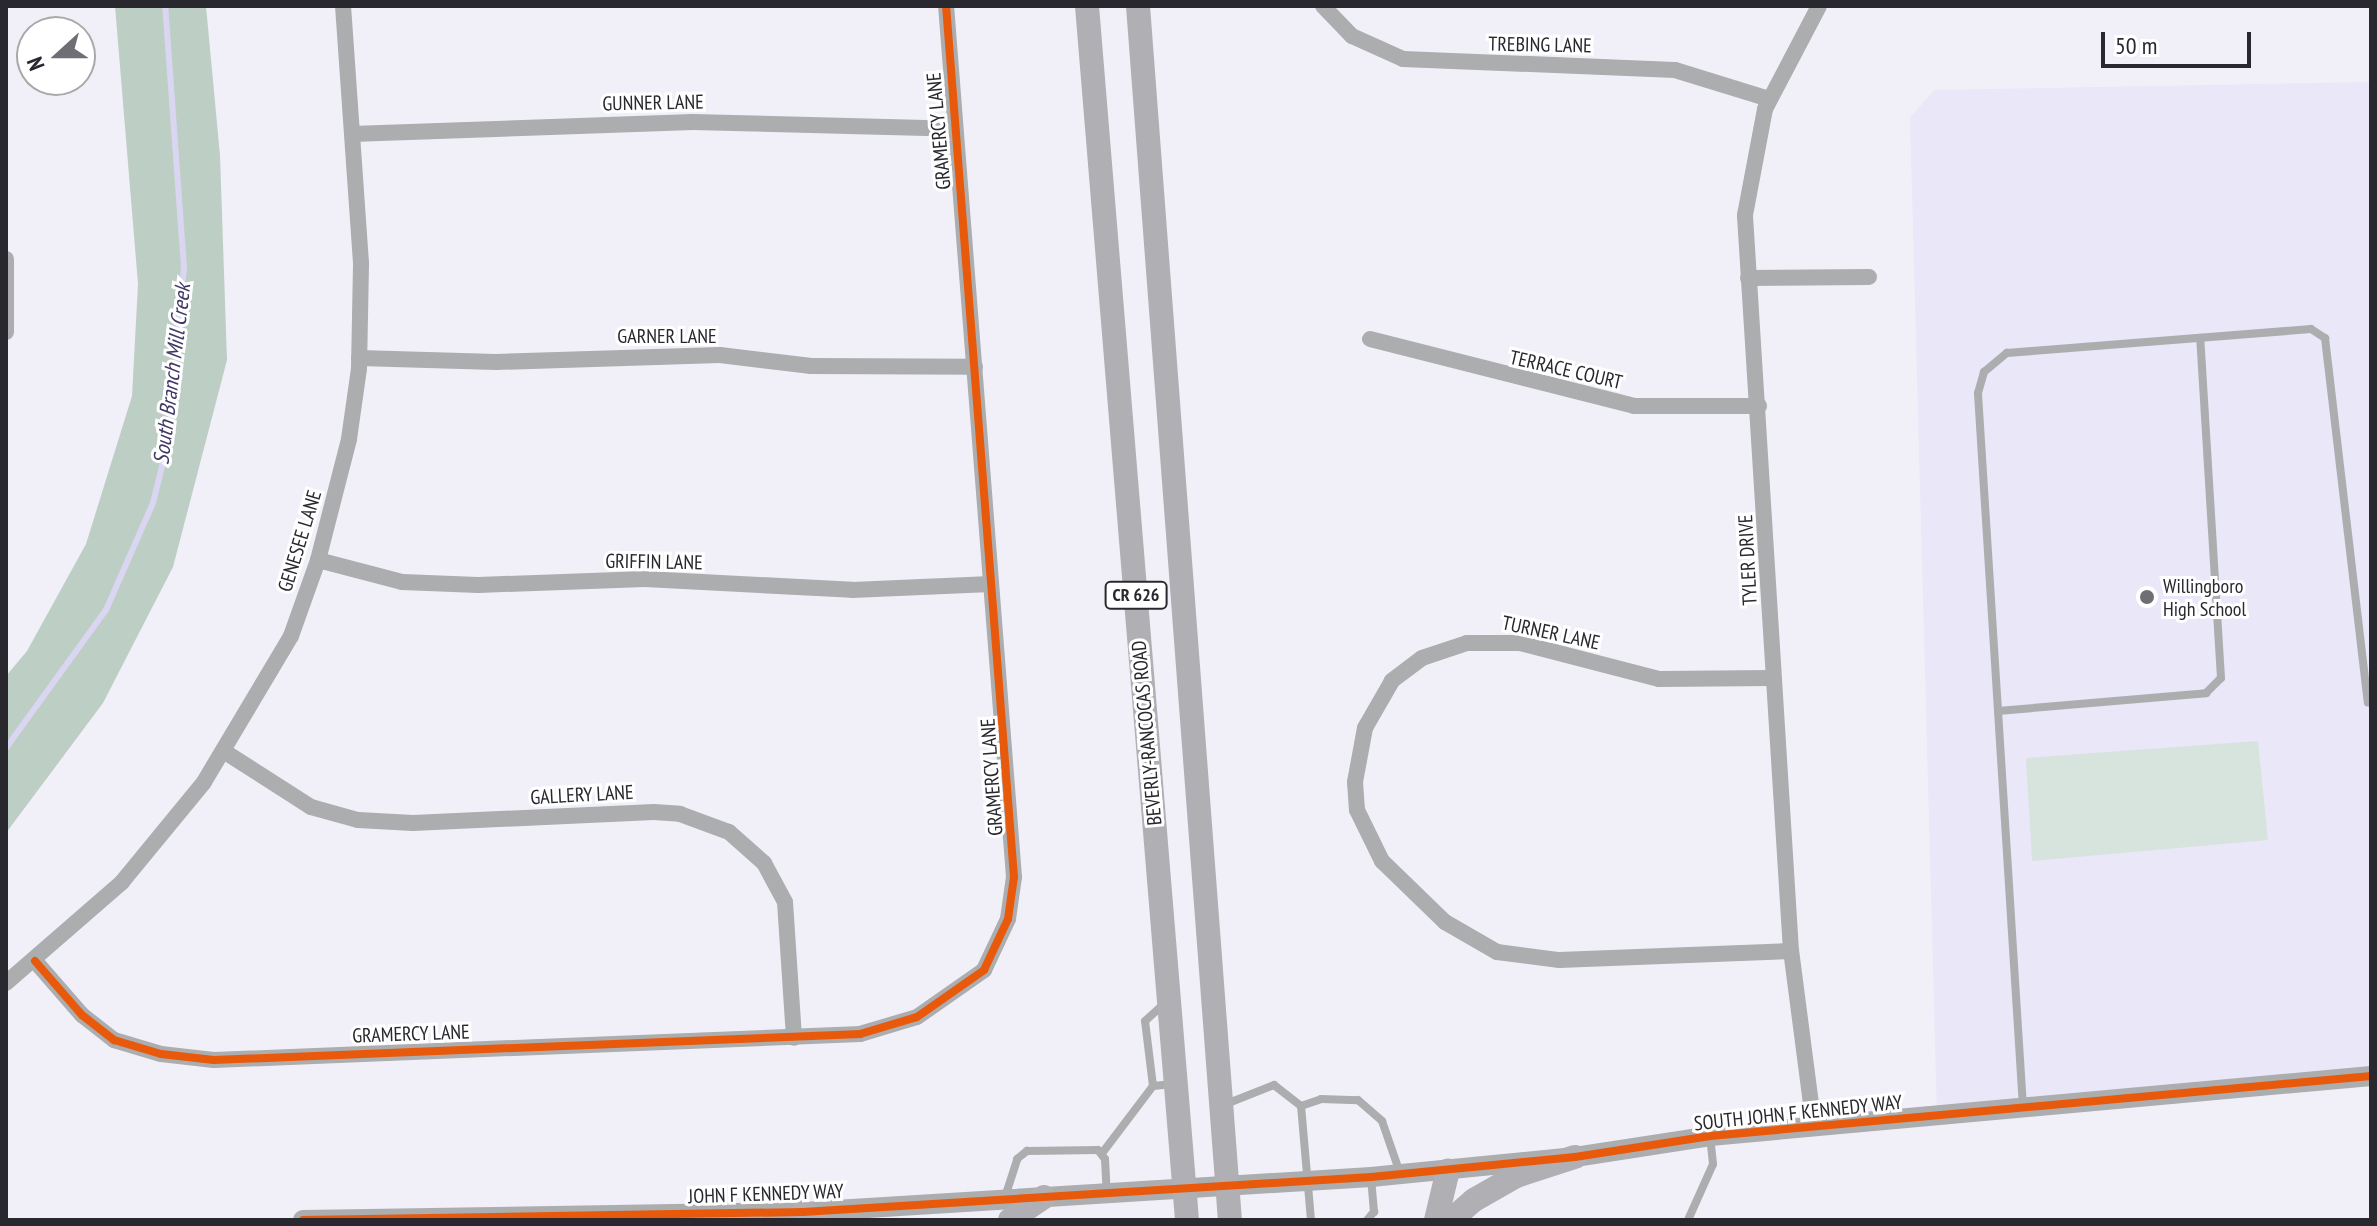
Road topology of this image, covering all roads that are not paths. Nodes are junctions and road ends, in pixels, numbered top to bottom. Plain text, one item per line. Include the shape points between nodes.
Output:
1 (343, 6) edge
2 (946, 6) edge
3 (1087, 6) edge
4 (1138, 6) edge
5 (1323, 6) edge
6 (1819, 6) edge
7 (1769, 99) junction
8 (955, 129) junction
9 (352, 134) junction
10 (6, 259) edge
11 (1869, 277) dead end
12 (1748, 278) junction
13 (6, 332) edge
14 (2200, 338) junction
15 (1370, 339) dead end
16 (359, 358) junction
17 (975, 367) junction
18 (1759, 406) junction
19 (318, 560) junction
20 (991, 584) junction
21 (1772, 678) junction
22 (2368, 702) dead end
23 (1998, 711) junction
24 (225, 752) junction
25 (1791, 951) junction
26 (35, 961) junction
27 (6, 983) edge
28 (794, 1038) junction
29 (2371, 1077) edge
30 (1164, 1085) junction
31 (1301, 1106) junction
32 (1220, 1107) junction
33 (2023, 1107) junction
34 (1814, 1127) junction
35 (1710, 1136) junction
36 (1103, 1152) junction
37 (1575, 1157) junction
38 (1448, 1170) junction
39 (1401, 1174) junction
40 (1308, 1177) junction
41 (1371, 1177) junction
42 (1228, 1182) junction
43 (1184, 1185) junction
44 (1107, 1193) junction
45 (1044, 1197) joint
46 (1008, 1209) edge
47 (810, 1216) edge
48 (349, 1219) edge
49 (303, 1220) edge
50 (1187, 1220) edge
51 (1230, 1220) edge
52 (1311, 1220) edge
53 (1367, 1220) edge
54 (1436, 1220) edge
55 (1451, 1220) edge
56 (1688, 1220) edge

1 - 9 street, GENESEE LANE
2 - 8 street, GRAMERCY LANE
3 - 30 main road, BEVERLY-RANCOCAS ROAD / CR 626 via 1169,1000
4 - 32 main road, CR 626
5 - 7 street, TREBING LANE via 1352,36 1403,59 1675,70
6 - 7 street, TYLER DRIVE
7 - 12 street, TYLER DRIVE via 1749,179
8 - 9 street, GUNNER LANE via 693,122
8 - 17 street, GRAMERCY LANE
9 - 16 street, GENESEE LANE via 361,263
10 - 13 street
11 - 12 street
12 - 18 street, TYLER DRIVE
14 - 22 lane via 2311,329 2325,338
14 - 23 lane via 2007,353 1984,372 1978,393
14 - 23 lane via 2221,678 2206,693
15 - 18 street, TERRACE COURT via 1634,406
16 - 17 street, GARNER LANE via 496,362 720,355 811,366
16 - 19 street, GENESEE LANE via 349,439
17 - 20 street, GRAMERCY LANE
18 - 21 street, TYLER DRIVE
19 - 20 street, GRIFFIN LANE via 402,582 478,585 645,579 852,590
19 - 24 street, GENESEE LANE via 291,636
20 - 28 street, GRAMERCY LANE via 1014,877 997,949 984,970 917,1017 860,1034
21 - 25 street, TYLER DRIVE
21 - 25 street, TURNER LANE via 1659,679 1520,643 1467,643 1422,658 1392,681 1365,728 1355,782 1357,810 1382,861 1445,922 1497,952 1559,960
23 - 33 lane
24 - 26 street, GENESEE LANE via 122,882
24 - 28 street, GALLERY LANE via 311,807 358,820 413,823 654,812 680,814 729,832 764,863 785,902
25 - 34 street, TYLER DRIVE
26 - 27 street, GENESEE LANE
26 - 28 street, GRAMERCY LANE via 82,1015 114,1040 187,1058 272,1060
29 - 33 street, SOUTH JOHN F KENNEDY WAY
30 - 36 lane
30 - 43 main road, BEVERLY-RANCOCAS ROAD / CR 626
31 - 32 lane via 1274,1085
31 - 39 lane via 1321,1099 1358,1100 1382,1121
31 - 40 lane
32 - 42 main road, CR 626
33 - 34 street, SOUTH JOHN F KENNEDY WAY
34 - 35 street, SOUTH JOHN F KENNEDY WAY
35 - 37 street, SOUTH JOHN F KENNEDY WAY
35 - 56 lane via 1713,1164
36 - 44 lane
36 - 46 lane via 1020,1153
37 - 38 street, SOUTH JOHN F KENNEDY WAY
37 - 55 main road via 1516,1176
38 - 39 street, SOUTH JOHN F KENNEDY WAY
38 - 54 main road
39 - 41 street, SOUTH JOHN F KENNEDY WAY
40 - 41 street, SOUTH JOHN F KENNEDY WAY
40 - 42 street, SOUTH JOHN F KENNEDY WAY
40 - 52 lane
41 - 53 lane via 1374,1212
42 - 43 street
42 - 51 main road, CR 626
43 - 44 street
43 - 50 main road, BEVERLY-RANCOCAS ROAD / CR 626
44 - 45 street
45 - 46 main road
46 - 47 street, JOHN F KENNEDY WAY
47 - 48 street, JOHN F KENNEDY WAY
48 - 49 street, JOHN F KENNEDY WAY

